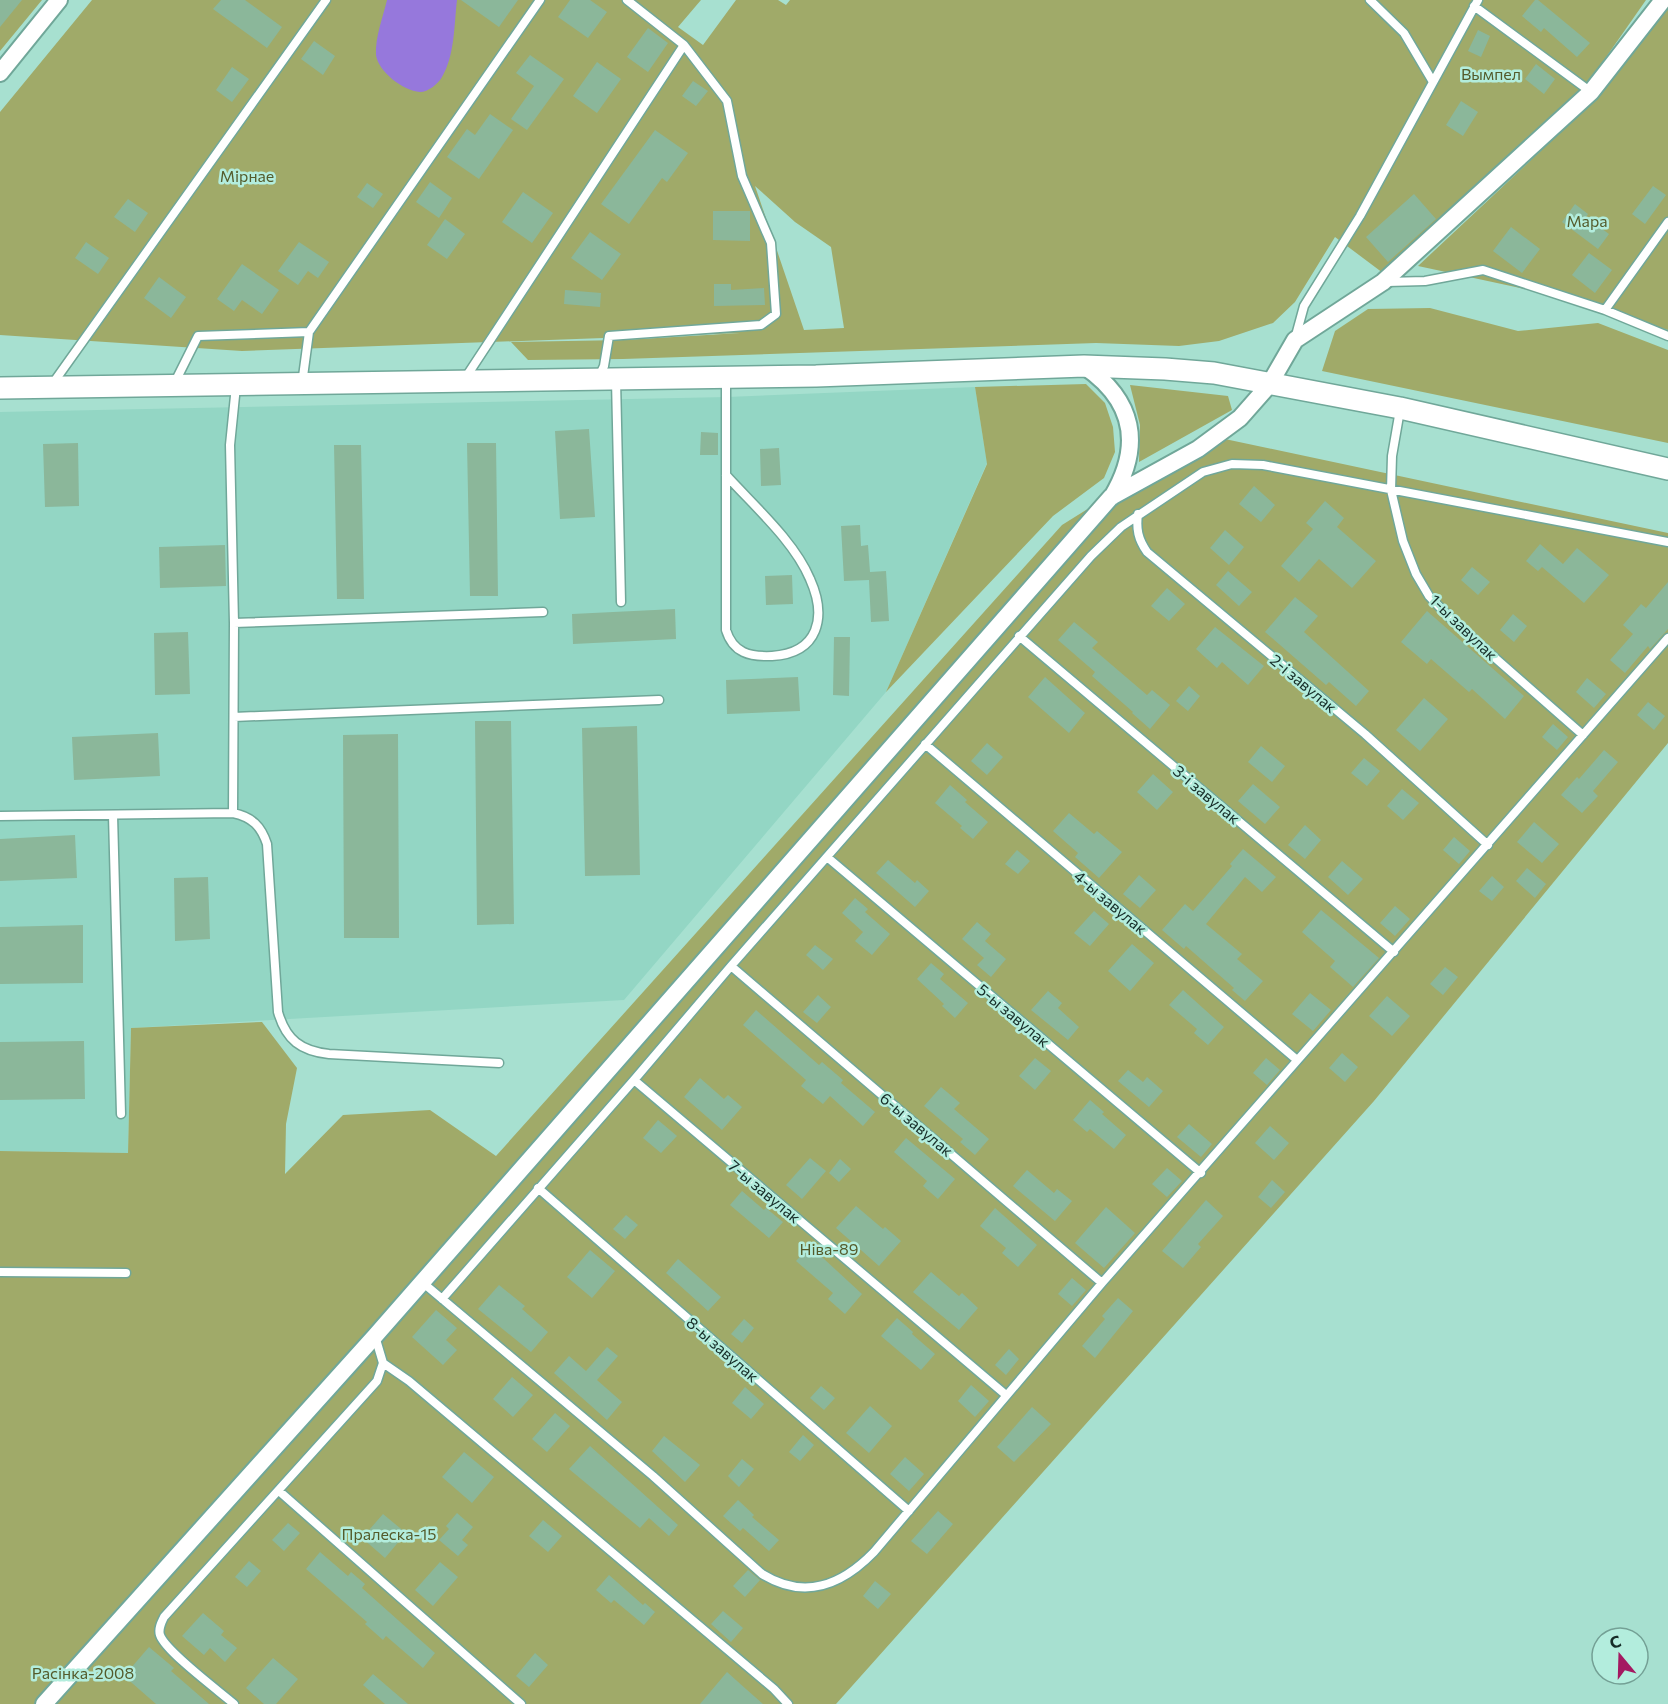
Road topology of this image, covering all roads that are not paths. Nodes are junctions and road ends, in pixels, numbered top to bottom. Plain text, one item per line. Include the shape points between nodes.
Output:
1 (59, 0) edge
2 (326, 0) edge
3 (540, 0) edge
4 (627, 0) edge
5 (1370, 0) edge
6 (1663, 0) edge
7 (1476, 3) edge
8 (684, 45) junction
9 (0, 73) edge
10 (1433, 82) junction
11 (1591, 92) junction
12 (1668, 222) edge
13 (1383, 282) junction
14 (1605, 310) junction
15 (309, 332) junction
16 (1668, 336) edge
17 (1295, 340) junction
18 (1084, 366) junction
19 (726, 377) junction
20 (606, 380) junction
21 (462, 382) junction
22 (302, 385) junction
23 (1269, 385) junction
24 (236, 386) junction
25 (172, 387) junction
26 (0, 388) edge
27 (49, 388) junction
28 (1400, 408) junction
29 (1668, 469) edge
30 (726, 475) junction
31 (1391, 490) junction
32 (1111, 497) junction
33 (1138, 514) junction
34 (1668, 542) edge
35 (621, 602) dead end
36 (543, 612) dead end
37 (234, 623) junction
38 (1019, 636) junction
39 (1668, 639) edge
40 (659, 699) dead end
41 (234, 717) junction
42 (1583, 735) junction
43 (925, 744) junction
44 (233, 813) junction
45 (113, 815) junction
46 (0, 816) edge
47 (1488, 845) junction
48 (827, 857) junction
49 (1394, 952) junction
50 (731, 966) junction
51 (1297, 1060) junction
52 (499, 1063) dead end
53 (634, 1080) junction
54 (122, 1114) dead end
55 (1201, 1173) junction
56 (537, 1188) junction
57 (0, 1272) edge
58 (126, 1273) dead end
59 (422, 1282) junction
60 (1102, 1282) junction
61 (442, 1299) junction
62 (375, 1336) junction
63 (383, 1363) junction
64 (1006, 1395) junction
65 (279, 1491) junction
66 (909, 1511) junction
67 (44, 1704) edge
68 (234, 1704) edge
69 (521, 1704) edge
70 (788, 1704) edge

1 - 9 street
2 - 27 lane
3 - 15 lane
4 - 8 lane
5 - 10 lane via 1404,33
6 - 11 street
7 - 10 lane
7 - 11 lane
8 - 20 lane via 727,101 742,176 771,243 776,314 761,325 609,336
8 - 21 lane
10 - 17 lane via 1360,216 1304,306
11 - 13 street
12 - 14 lane
13 - 14 lane via 1425,281 1483,270
13 - 17 street
14 - 16 lane
15 - 22 lane
15 - 25 lane via 198,336
17 - 23 street
18 - 19 street
18 - 23 street via 1214,373
18 - 32 street via 1118,396 1130,429 1126,466
19 - 20 street
19 - 30 lane
20 - 21 street
20 - 35 lane
21 - 22 street
22 - 24 street
23 - 28 street
23 - 32 street via 1240,418 1213,439
24 - 25 street
24 - 37 lane via 230,445
25 - 27 street
26 - 27 street
28 - 29 street
28 - 31 lane, 1-ы завулак
30 - 30 lane via 728,639 751,656 797,651 808,643 816,629 813,588 794,553
31 - 33 lane via 1263,465 1232,464 1203,472
31 - 34 lane
31 - 42 lane, 1-ы завулак via 1403,541 1429,596
32 - 59 street
33 - 38 lane via 1099,548
33 - 47 lane, 2-і завулак via 1136,528 1147,552 1365,734
36 - 37 lane
37 - 41 lane
38 - 43 lane
38 - 49 lane, 3-і завулак
39 - 42 lane
40 - 41 lane
41 - 44 lane
42 - 47 lane
43 - 48 lane
43 - 51 lane, 4-ы завулак
44 - 45 lane
44 - 52 lane via 256,822 267,844 278,1012 280,1023 295,1043 329,1054
45 - 46 lane
45 - 54 lane
47 - 49 lane
48 - 50 lane
48 - 55 lane, 5-ы завулак
49 - 51 lane
50 - 53 lane
50 - 60 lane, 6-ы завулак
51 - 55 lane
53 - 56 lane
53 - 64 lane, 7-ы завулак
55 - 60 lane
56 - 61 lane
56 - 66 lane, 8-ы завулак
57 - 58 lane
59 - 61 lane
59 - 62 street
60 - 64 lane
61 - 66 lane via 775,1582 804,1588 848,1575
62 - 63 lane
62 - 67 street
63 - 65 lane via 370,1389
63 - 70 lane
64 - 66 lane
65 - 68 lane via 160,1625 159,1634 168,1648
65 - 69 lane

